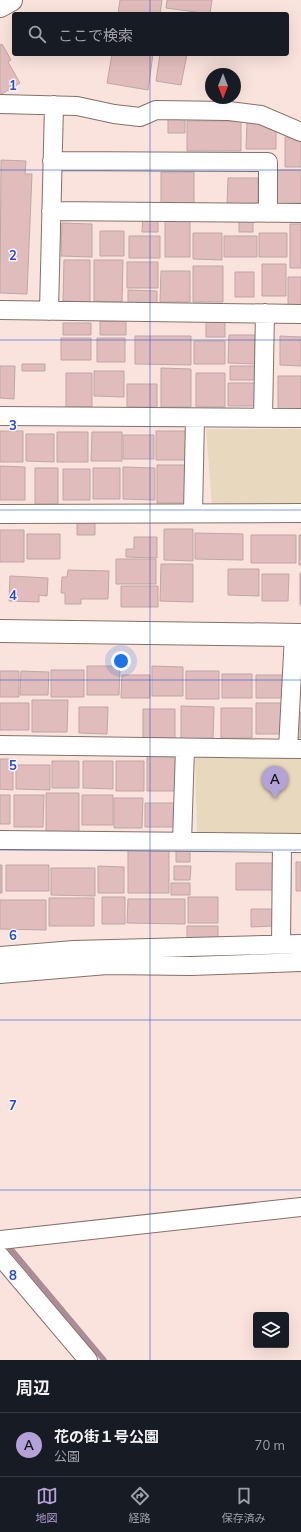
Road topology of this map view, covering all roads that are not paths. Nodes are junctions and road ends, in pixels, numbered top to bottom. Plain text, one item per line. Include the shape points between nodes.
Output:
1 (10, 0) edge
2 (0, 6) edge
3 (0, 104) edge
4 (54, 105) junction
5 (301, 132) edge
6 (52, 161) junction
7 (51, 211) junction
8 (268, 212) junction
9 (301, 213) edge
10 (0, 310) edge
11 (49, 311) junction
12 (265, 312) junction
13 (301, 314) edge
14 (0, 416) edge
15 (195, 418) junction
16 (263, 418) junction
17 (301, 418) edge
18 (193, 513) junction
19 (301, 513) edge
20 (0, 514) edge
21 (0, 631) edge
22 (298, 635) edge
23 (0, 745) edge
24 (185, 748) junction
25 (294, 749) edge
26 (0, 840) edge
27 (182, 842) junction
28 (282, 843) junction
29 (301, 843) edge
30 (281, 944) junction
31 (301, 944) edge
32 (0, 956) edge
33 (301, 962) edge
34 (0, 974) edge
35 (301, 1206) edge
36 (6, 1240) edge
37 (0, 1256) edge
38 (88, 1360) edge

1 - 2 street
3 - 4 street
4 - 5 street via 76,106 140,117 156,110 229,111 261,115
4 - 6 street
6 - 7 street
6 - 8 street via 268,162
7 - 8 street
7 - 11 street
8 - 9 street
10 - 11 street
11 - 12 street
12 - 13 street
12 - 16 street
14 - 15 street
15 - 16 street
15 - 18 street
16 - 17 street
18 - 19 street
18 - 20 street
21 - 22 street
22 - 25 street
23 - 24 street
24 - 25 street
24 - 27 street
26 - 27 street
27 - 28 street
28 - 29 street
28 - 30 street
30 - 31 street
30 - 32 street via 74,950
33 - 34 street via 191,966 107,965
35 - 36 street
37 - 38 street

